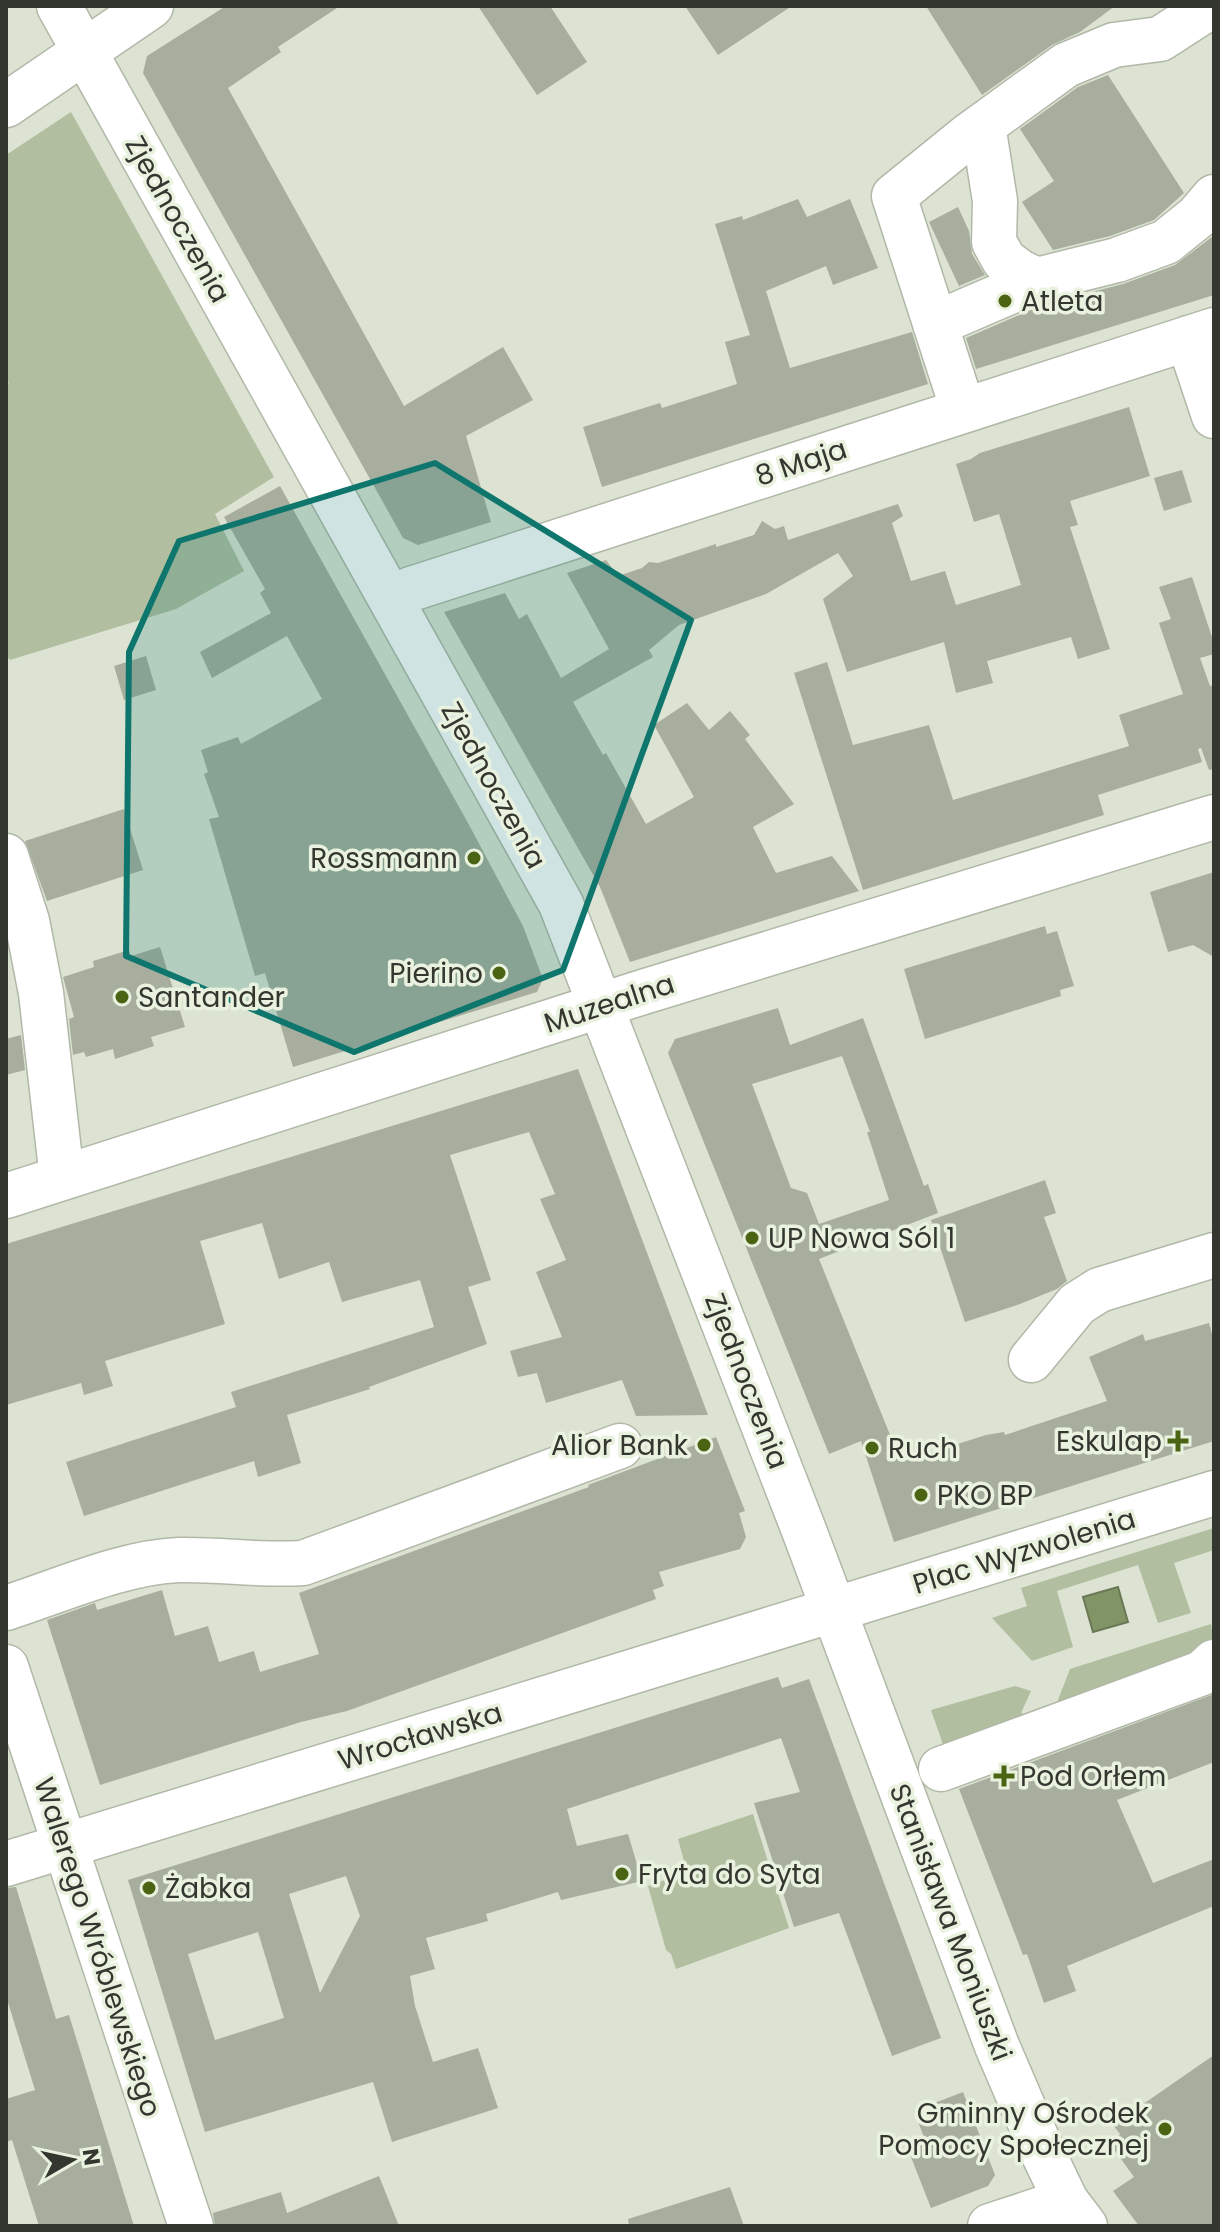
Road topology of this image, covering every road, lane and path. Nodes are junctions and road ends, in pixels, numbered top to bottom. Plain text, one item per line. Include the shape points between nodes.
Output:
1 (59, 6) edge
2 (151, 6) edge
3 (1210, 11) edge
4 (85, 52) junction
5 (6, 105) edge
6 (983, 125) junction
7 (1214, 197) edge
8 (1037, 280) junction
9 (935, 324) junction
10 (1201, 334) edge
11 (963, 410) junction
12 (1214, 416) edge
13 (390, 598) junction
14 (1214, 817) edge
15 (6, 856) edge
16 (602, 1006) junction
17 (62, 1178) junction
18 (6, 1196) edge
19 (1214, 1255) edge
20 (1031, 1360) dead end
21 (620, 1446) dead end
22 (1214, 1493) edge
23 (6, 1608) edge
24 (834, 1609) junction
25 (1214, 1662) edge
26 (6, 1667) edge
27 (941, 1769) dead end
28 (65, 1845) junction
29 (6, 1864) edge
30 (1076, 2213) edge
31 (191, 2226) edge
32 (990, 2226) edge

1 - 4 street, Zjednoczenia
2 - 4 street
3 - 6 street via 1160,39 1114,45 1066,65
4 - 5 street
4 - 13 street, Zjednoczenia
6 - 8 street via 995,201 994,242 1004,260
6 - 9 street via 894,196
7 - 8 street via 1166,242
8 - 9 street
9 - 11 street
10 - 11 street, 8 Maja
10 - 12 street
11 - 13 street, 8 Maja
13 - 16 street, Zjednoczenia via 561,904
14 - 16 street, Muzealna
15 - 17 street via 27,921 41,993
16 - 17 street, Muzealna
16 - 24 street, Zjednoczenia
17 - 18 street, Muzealna
19 - 20 street via 1099,1290 1077,1304
21 - 23 street via 303,1563 177,1560 124,1569
22 - 24 street, Plac Wyzwolenia
24 - 28 street, Wrocławska
24 - 30 street, Stanisława Moniuszki via 997,2046 1035,2139
25 - 27 street via 1202,1673
26 - 28 street, Walerego Wróblewskiego
28 - 29 street, Wrocławska
28 - 31 street, Walerego Wróblewskiego
30 - 32 street

